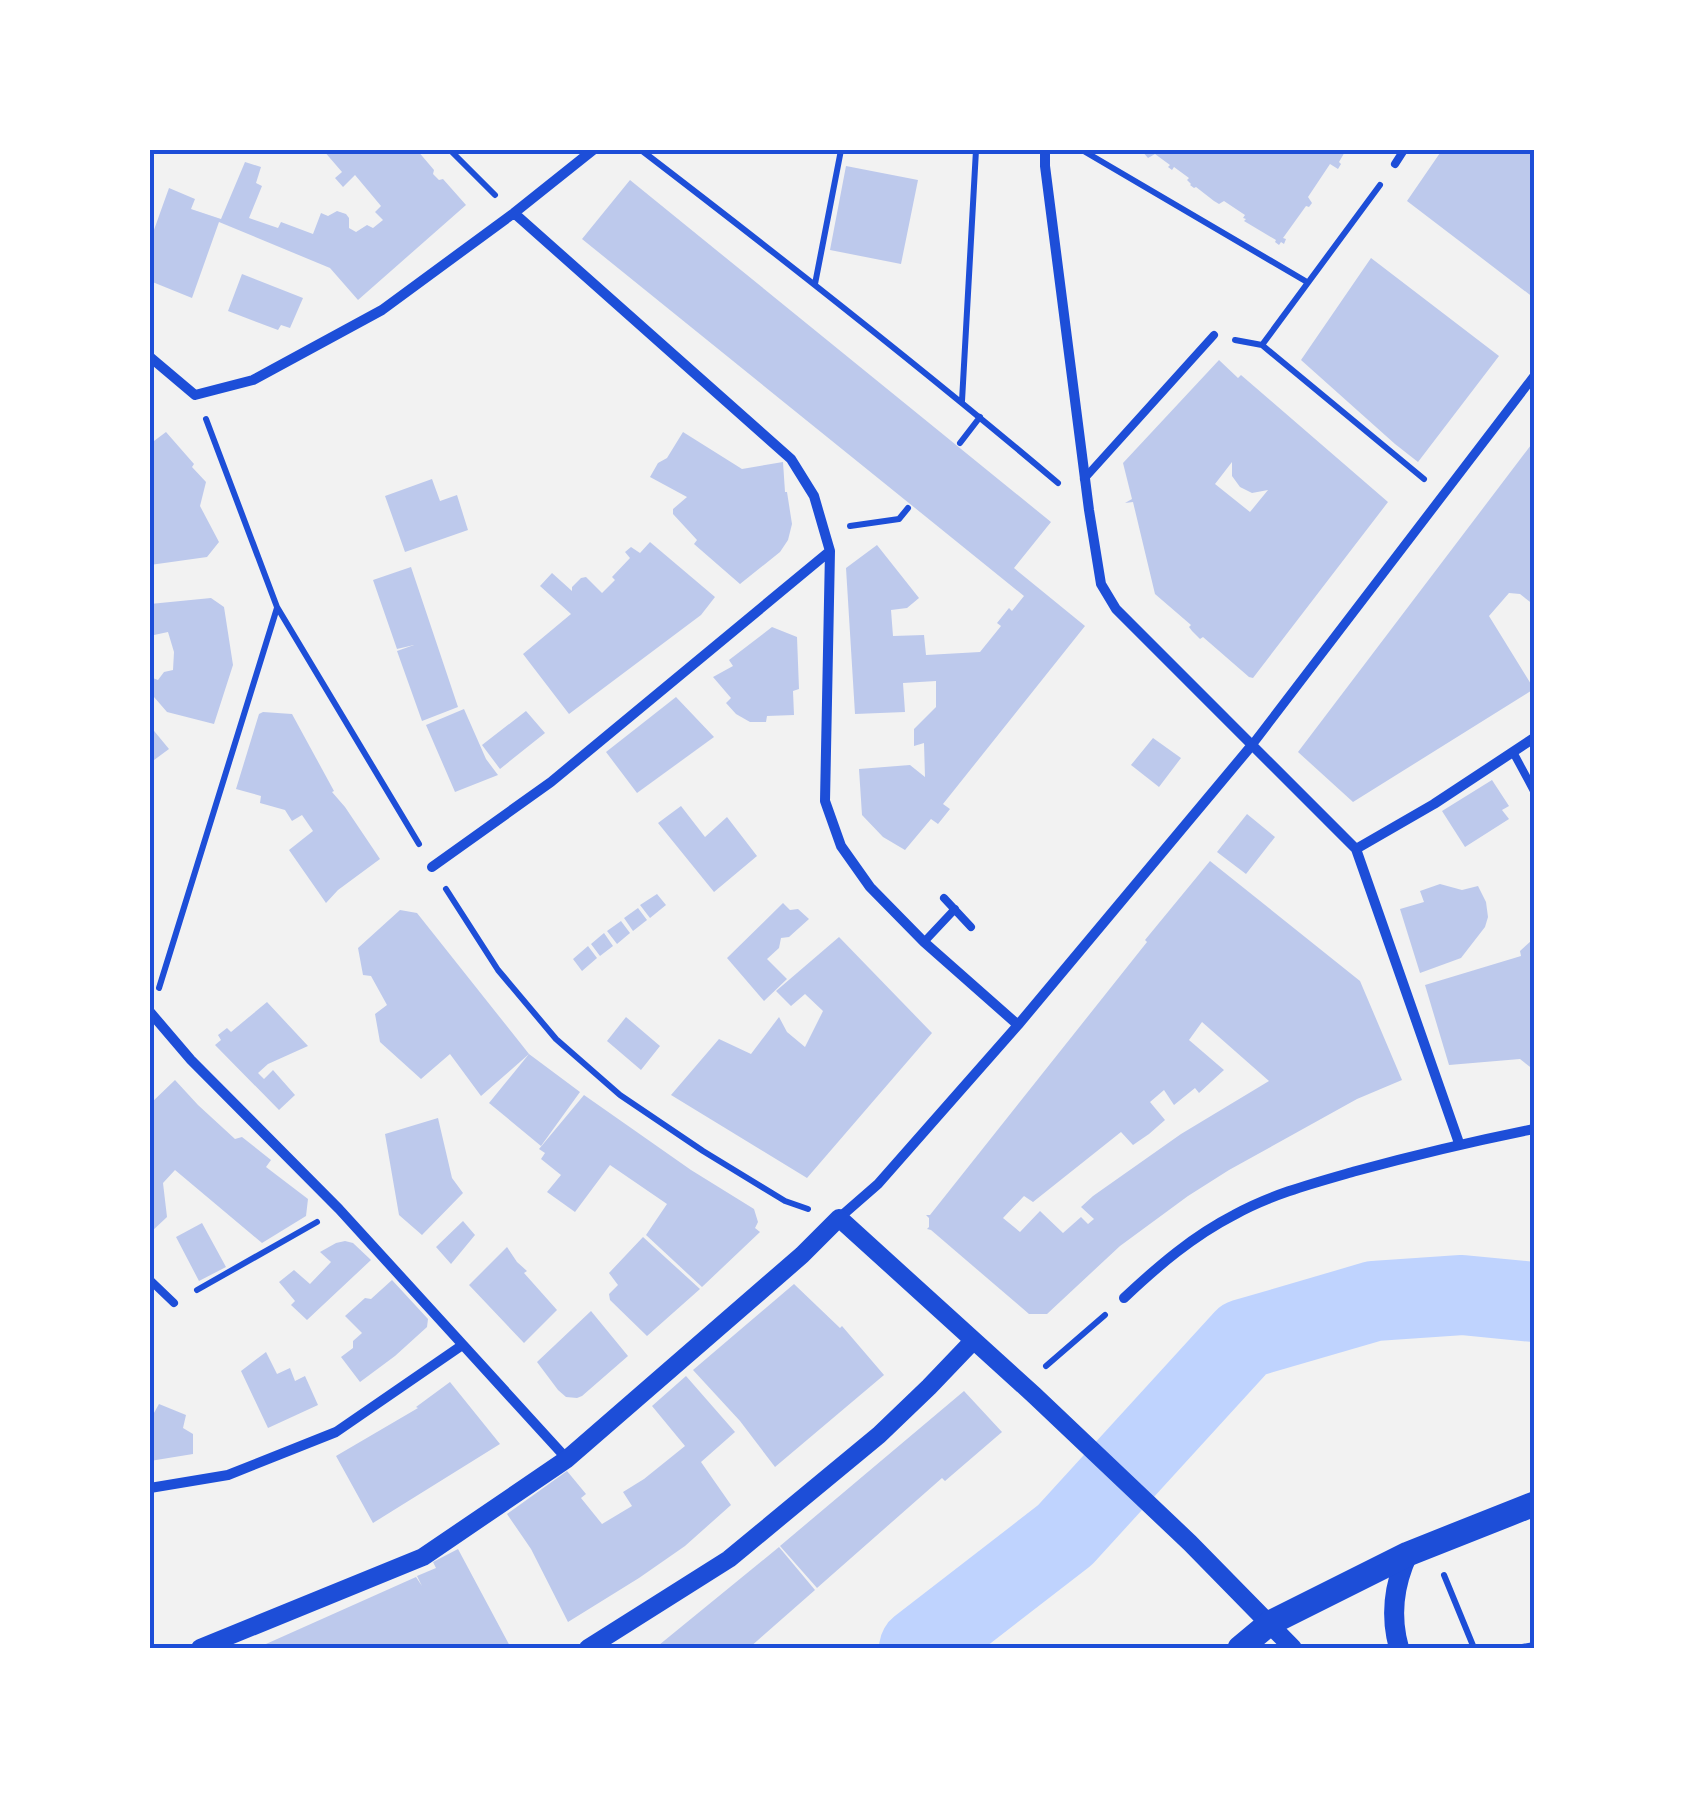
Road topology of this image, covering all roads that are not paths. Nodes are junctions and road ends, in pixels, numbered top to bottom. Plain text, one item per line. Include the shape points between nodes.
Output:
1 (593, 150) edge
2 (1044, 150) edge
3 (1404, 150) edge
4 (1395, 164) road end
5 (514, 214) junction
6 (1214, 335) dead end
7 (150, 357) edge
8 (1534, 376) edge
9 (1084, 478) junction
10 (830, 550) junction
11 (1534, 738) edge
12 (1252, 745) junction
13 (1513, 752) junction
14 (1534, 792) edge
15 (1356, 849) junction
16 (432, 867) dead end
17 (944, 898) dead end
18 (955, 910) junction
19 (971, 927) dead end
20 (924, 942) junction
21 (151, 1013) edge
22 (1018, 1025) junction
23 (1534, 1129) edge
24 (1459, 1144) junction
25 (839, 1218) junction
26 (150, 1280) edge
27 (1124, 1298) road end
28 (174, 1303) road end
29 (973, 1341) junction
30 (461, 1346) junction
31 (566, 1459) junction
32 (150, 1488) edge
33 (1534, 1504) edge
34 (1419, 1549) junction
35 (1270, 1623) junction
36 (200, 1648) edge
37 (588, 1648) edge
38 (1240, 1648) edge
39 (1292, 1648) edge
40 (1399, 1648) edge

1 - 5 street
2 - 9 street
3 - 4 lane
5 - 7 street via 382,310 253,380 195,395
5 - 10 street via 790,459 814,496
6 - 9 lane
8 - 12 street
9 - 12 street via 1101,584 1116,609
10 - 16 street via 551,782
10 - 20 street via 825,800 841,846
11 - 13 street
12 - 15 street
12 - 22 street
13 - 14 lane
13 - 15 street
15 - 24 street
17 - 18 lane
18 - 19 lane
18 - 20 lane
20 - 22 street
21 - 30 street
22 - 25 street via 878,1184
23 - 24 street
24 - 27 street via 1266,1199 1195,1239
25 - 29 street
25 - 31 street
26 - 28 lane
29 - 35 street
29 - 37 street via 879,1435 729,1560
30 - 31 street
30 - 32 street via 336,1432 228,1475
31 - 36 street via 423,1556
33 - 34 main road
34 - 35 main road
34 - 40 main road via 1400,1571 1394,1610
35 - 38 main road
35 - 39 street

